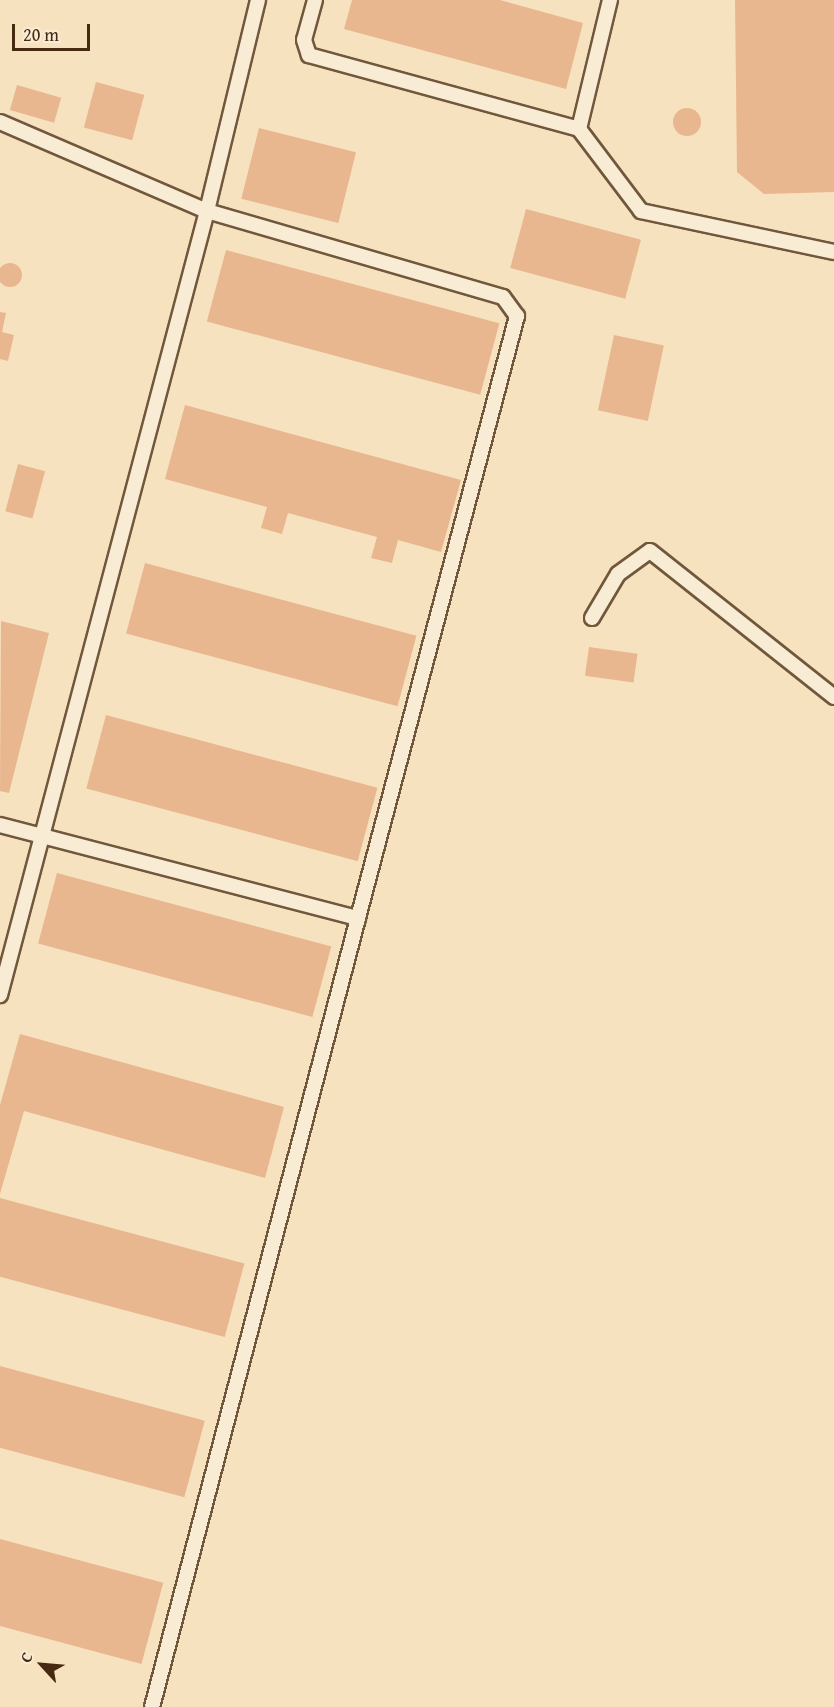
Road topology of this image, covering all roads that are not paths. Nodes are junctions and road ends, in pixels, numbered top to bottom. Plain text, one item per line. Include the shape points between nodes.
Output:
1 (258, 0) edge
2 (315, 0) edge
3 (610, 0) edge
4 (0, 122) edge
5 (579, 129) junction
6 (207, 210) junction
7 (834, 252) edge
8 (592, 618) dead end
9 (834, 697) edge
10 (0, 825) edge
11 (42, 836) junction
12 (358, 918) junction
13 (0, 995) edge
14 (152, 1707) edge

1 - 6 lane
2 - 5 lane via 304,40 309,55
3 - 5 lane
4 - 6 lane
5 - 7 lane via 640,211
6 - 11 lane
6 - 12 lane via 503,297 517,316
8 - 9 lane via 618,574 650,551
10 - 11 lane
11 - 12 lane
11 - 13 lane
12 - 14 lane

